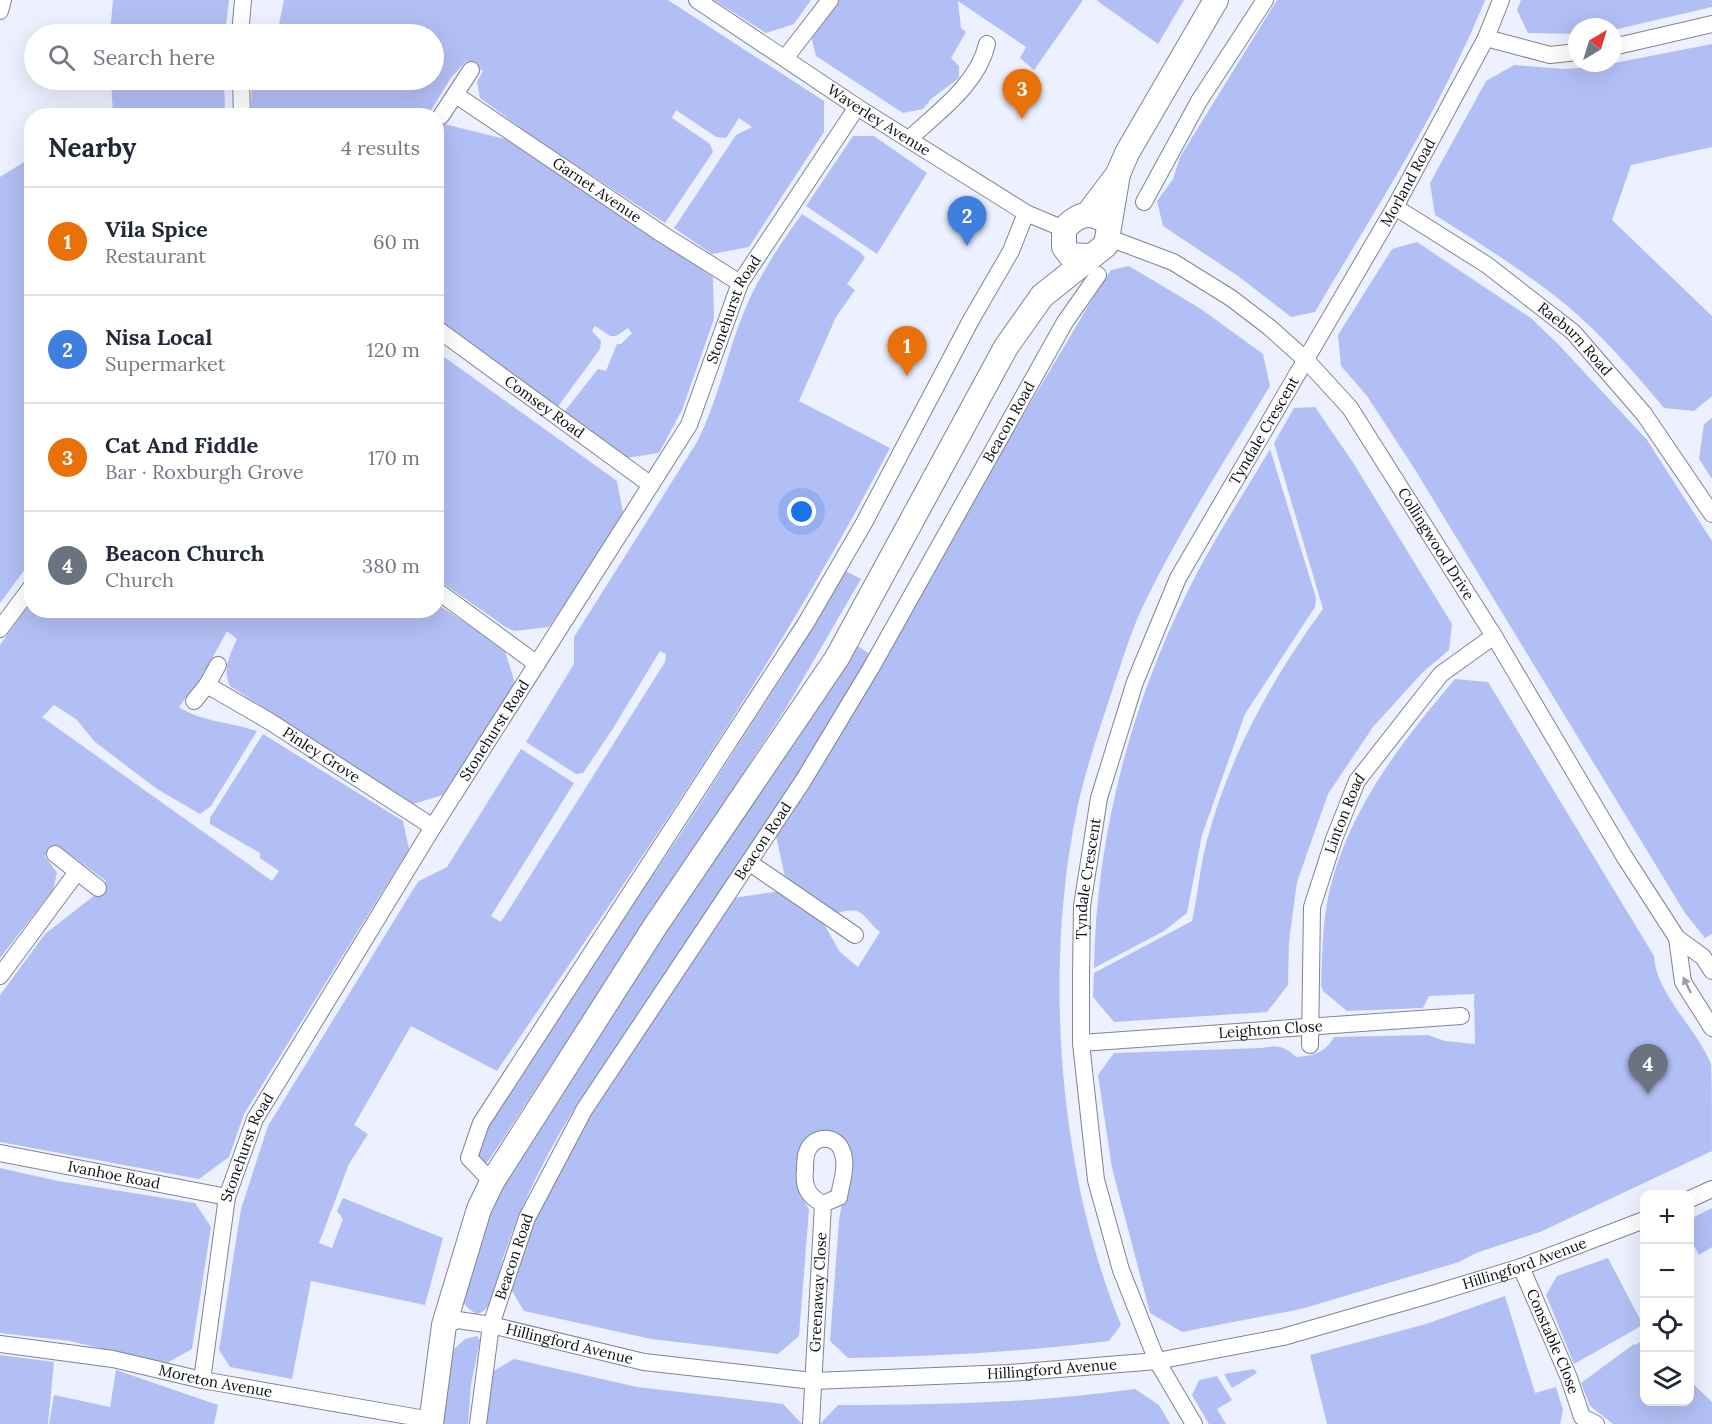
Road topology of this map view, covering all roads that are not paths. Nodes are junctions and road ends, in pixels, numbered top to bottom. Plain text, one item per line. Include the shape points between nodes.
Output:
1 (3, 0) edge
2 (243, 0) edge
3 (697, 0) edge
4 (830, 0) edge
5 (1216, 0) edge
6 (1265, 0) edge
7 (1501, 0) edge
8 (0, 11) edge
9 (241, 24) edge
10 (1712, 24) edge
11 (1486, 38) junction
12 (987, 45) dead end
13 (1622, 46) edge
14 (1568, 53) edge
15 (786, 57) junction
16 (471, 70) dead end
17 (242, 90) edge
18 (456, 95) junction
19 (857, 107) junction
20 (242, 108) edge
21 (444, 112) edge
22 (909, 139) junction
23 (1118, 174) junction
24 (1144, 202) dead end
25 (1395, 207) junction
26 (1026, 213) junction
27 (1087, 215) junction
28 (1109, 234) junction
29 (1064, 238) junction
30 (1093, 266) junction
31 (740, 283) junction
32 (1042, 296) junction
33 (444, 334) edge
34 (1307, 361) junction
35 (651, 485) junction
36 (1712, 514) edge
37 (444, 596) edge
38 (24, 597) edge
39 (0, 629) edge
40 (1494, 636) junction
41 (218, 664) dead end
42 (537, 664) junction
43 (207, 685) junction
44 (194, 701) dead end
45 (433, 827) junction
46 (55, 854) dead end
47 (750, 863) junction
48 (77, 872) junction
49 (98, 888) dead end
50 (855, 935) dead end
51 (1677, 938) junction
52 (1712, 971) edge
53 (0, 976) edge
54 (1461, 1016) dead end
55 (1308, 1028) junction
56 (1712, 1028) edge
57 (1081, 1043) junction
58 (1310, 1045) dead end
59 (0, 1153) edge
60 (492, 1182) junction
61 (1712, 1189) edge
62 (227, 1197) junction
63 (1694, 1197) edge
64 (823, 1204) dead end
65 (1640, 1222) edge
66 (1521, 1268) junction
67 (444, 1325) junction
68 (491, 1325) junction
69 (0, 1344) edge
70 (1157, 1361) junction
71 (202, 1380) junction
72 (813, 1381) junction
73 (431, 1422) edge
74 (1584, 1422) edge
75 (478, 1424) edge
76 (811, 1424) edge
77 (1194, 1424) edge

1 - 8 street
2 - 9 street
3 - 15 street, Waverley Avenue
4 - 15 street
5 - 23 main road
6 - 24 street via 1195,100
7 - 11 street, Morland Road
10 - 13 street
11 - 14 street via 1550,55
11 - 25 street, Morland Road
12 - 22 street via 983,61 967,83
15 - 19 street, Waverley Avenue
16 - 18 street
17 - 20 street
18 - 21 street
18 - 31 street, Garnet Avenue
19 - 22 street, Waverley Avenue
19 - 31 street, Stonehurst Road
22 - 26 street, Waverley Avenue
23 - 27 main road
23 - 28 main road
25 - 34 street, Morland Road
25 - 36 street, Raeburn Road via 1487,265 1573,332 1644,414
26 - 29 street, Waverley Avenue
26 - 60 street via 1011,251 806,623 481,1123 469,1158
27 - 28 main road via 1104,220
27 - 29 main road via 1077,218
28 - 30 main road, Beacon Road
28 - 34 street, Collingwood Drive via 1198,277 1269,327
29 - 30 main road via 1070,255
29 - 32 main road, Beacon Road
30 - 32 main road, Beacon Road
30 - 47 street, Beacon Road via 871,668
31 - 35 street, Stonehurst Road via 689,425
32 - 60 main road, Beacon Road via 1006,347 837,658 654,928
33 - 35 street, Comsey Road
34 - 40 street, Collingwood Drive via 1350,408
34 - 57 street, Tyndale Crescent via 1178,578 1116,735 1099,798 1082,906
35 - 42 street, Stonehurst Road
37 - 42 street
38 - 39 street
40 - 51 street, Collingwood Drive
40 - 55 street, Linton Road via 1441,674 1358,781 1312,906
41 - 43 street
42 - 45 street, Stonehurst Road
43 - 44 street
43 - 45 street, Pinley Grove
45 - 62 street, Stonehurst Road via 255,1119
46 - 48 street
47 - 50 street
47 - 68 street, Beacon Road via 584,1110 526,1218
48 - 49 street
48 - 53 street
51 - 52 street, Collingwood Drive via 1703,957
56 -> 51 street, Collingwood Drive via 1683,982
54 - 55 street, Leighton Close
55 - 57 street, Leighton Close
55 - 58 street, Linton Road
57 - 70 street, Tyndale Crescent via 1096,1180 1121,1270
59 - 62 street, Ivanhoe Road
60 - 67 main road, Beacon Road via 479,1209
61 - 63 street
62 - 71 street, Stonehurst Road
64 - 72 street, Greenaway Close
65 - 66 street, Hillingford Avenue
66 - 70 street, Hillingford Avenue via 1283,1337
66 - 74 street, Constable Close
67 - 68 street, Hillingford Avenue via 458,1320
67 - 73 main road, Beacon Road
68 - 72 street, Hillingford Avenue via 644,1362
68 - 75 street, Beacon Road
69 - 71 street, Moreton Avenue via 113,1359
70 - 72 street, Hillingford Avenue via 1009,1373
70 - 77 street, Tyndale Crescent
71 - 73 street, Moreton Avenue
72 - 76 street, Greenaway Close

